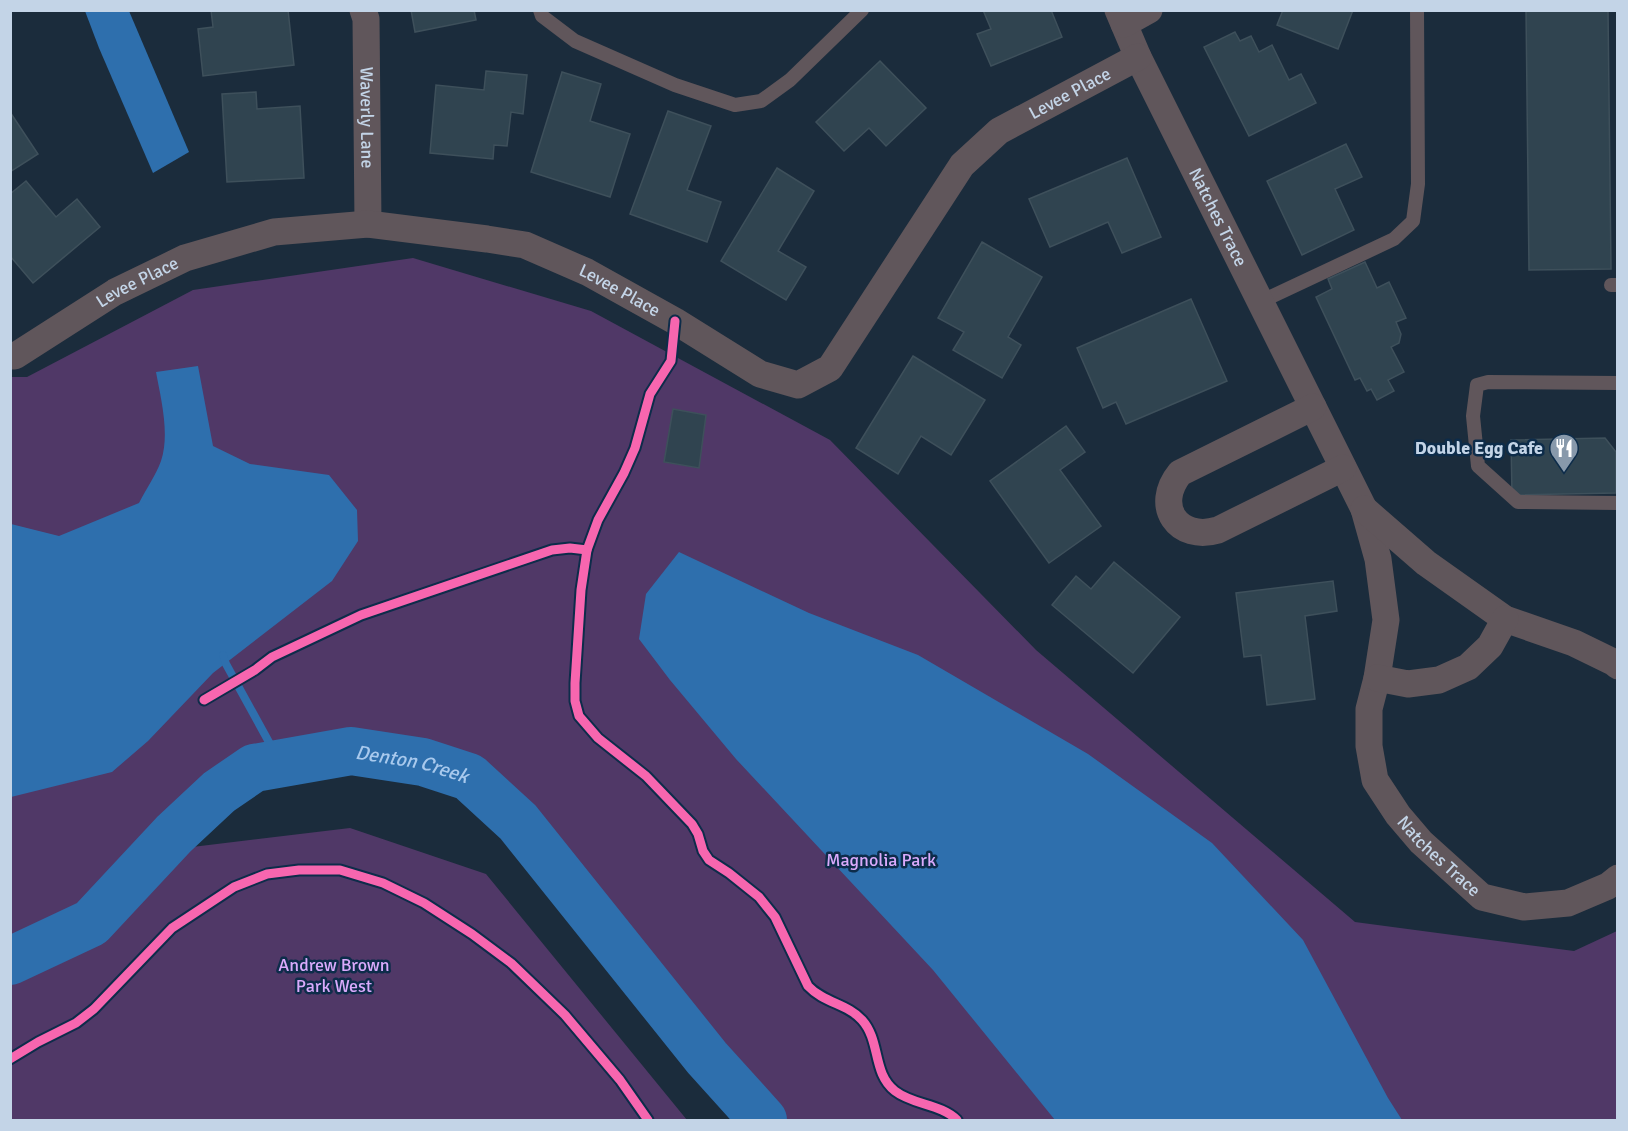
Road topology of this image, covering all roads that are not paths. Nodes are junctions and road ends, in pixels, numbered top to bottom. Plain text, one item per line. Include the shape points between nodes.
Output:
1 (363, 10) edge
2 (540, 10) edge
3 (862, 10) edge
4 (1149, 10) edge
5 (1417, 10) edge
6 (1121, 17) edge
7 (1138, 57) junction
8 (368, 224) junction
9 (1260, 302) junction
10 (10, 356) edge
11 (1617, 384) edge
12 (1313, 407) junction
13 (1343, 468) junction
14 (1617, 503) edge
15 (1364, 509) junction
16 (1505, 619) junction
17 (1617, 666) edge
18 (1377, 678) junction
19 (1617, 878) edge

1 - 8 street, Waverly Lane
2 - 3 lane via 542,16 575,41 675,85 735,105 761,101 790,80
4 - 6 street, Natches Trace
5 - 9 lane via 1418,184 1413,221 1394,239
6 - 7 street, Natches Trace
7 - 8 street, Levee Place via 999,131 962,165 830,368 798,385 760,374 587,272 525,245
7 - 9 street, Natches Trace
8 - 10 street, Levee Place via 274,232 185,258 115,292
9 - 12 street, Natches Trace
11 - 14 lane via 1488,382 1477,386 1473,416 1478,466 1518,502
12 - 13 street, Natches Trace
12 - 13 street via 1180,473 1168,492 1171,514 1186,530 1208,533
13 - 15 street, Natches Trace
15 - 16 street, Natches Trace via 1426,563
15 - 18 street, Natches Trace via 1378,559 1386,620
16 - 17 street, Natches Trace via 1574,643
16 - 18 street via 1490,646 1468,667 1439,680 1408,684
18 - 19 street, Natches Trace via 1369,709 1369,746 1376,780 1421,842 1482,897 1524,907 1568,903 1608,886

